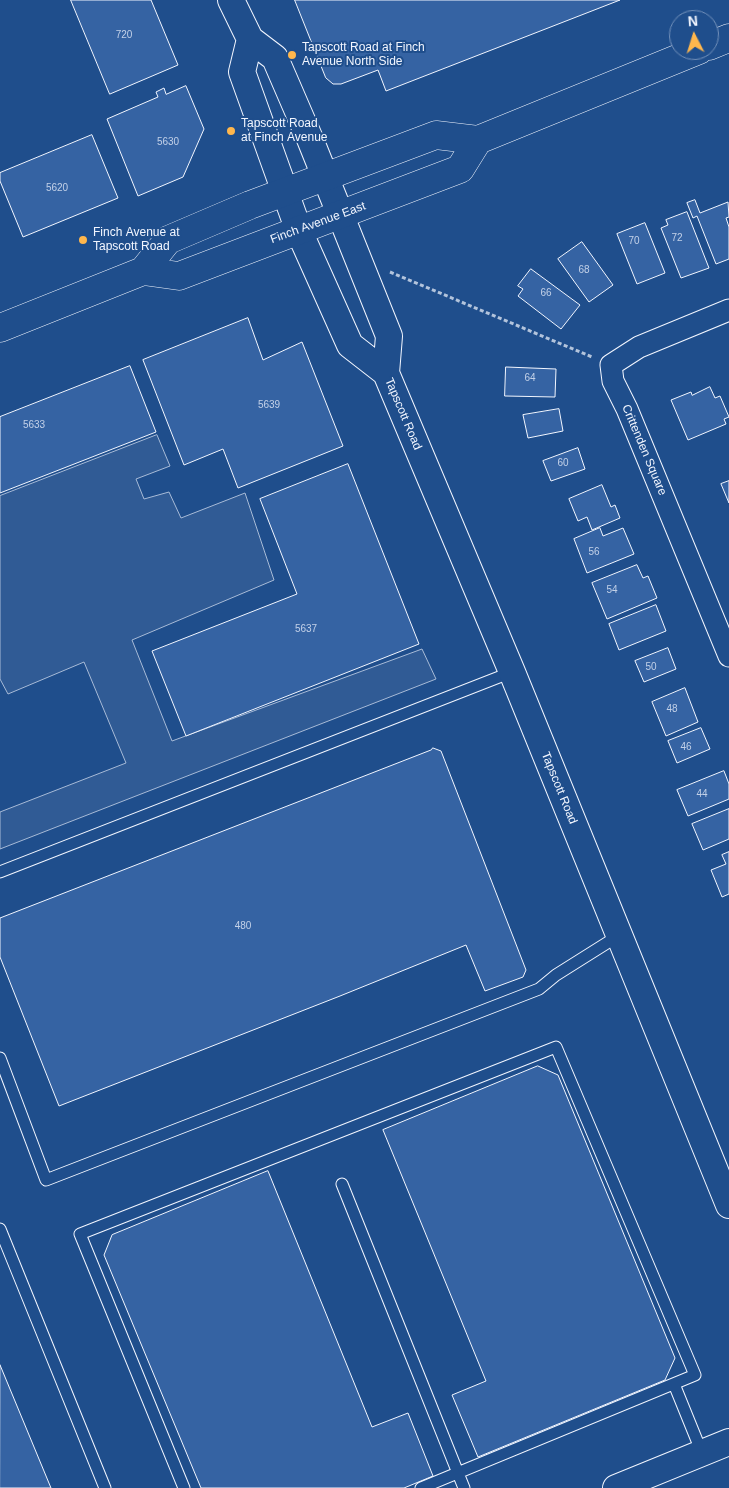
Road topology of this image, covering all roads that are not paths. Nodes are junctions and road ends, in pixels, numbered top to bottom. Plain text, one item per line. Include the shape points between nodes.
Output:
1 (231, 0) edge
2 (250, 39) junction
3 (674, 60) edge
4 (478, 140) junction
5 (326, 178) junction
6 (286, 192) junction
7 (340, 215) junction
8 (299, 231) junction
9 (143, 271) junction
10 (729, 310) edge
11 (0, 328) edge
12 (386, 373) junction
13 (729, 656) edge
14 (512, 672) junction
15 (0, 872) edge
16 (618, 936) junction
17 (0, 1058) edge
18 (342, 1184) dead end
19 (729, 1205) edge
20 (0, 1229) edge
21 (674, 1384) junction
22 (729, 1442) edge
23 (702, 1453) junction
24 (458, 1473) junction
25 (644, 1483) edge
26 (105, 1488) edge
27 (184, 1488) edge
28 (421, 1488) edge
29 (464, 1488) edge
30 (616, 1488) edge

1 - 2 street, Tapscott Road
2 - 5 street, Tapscott Road via 276,58
2 - 6 street, Tapscott Road via 242,72
3 - 4 main road, Finch Avenue East
4 - 5 main road, Finch Avenue East via 436,135
4 - 7 main road, Finch Avenue East via 460,170
5 - 6 main road, Finch Avenue East
5 - 7 street, Tapscott Road
6 - 8 street, Tapscott Road
6 - 9 main road, Finch Avenue East via 168,240
7 - 8 main road, Finch Avenue East
7 - 12 street, Tapscott Road via 389,336
8 - 9 main road, Finch Avenue East via 179,276
8 - 12 street, Tapscott Road via 350,345
9 - 11 main road, Finch Avenue East
10 - 13 street, Crittenden Square via 639,347 611,365 613,381
12 - 14 street, Tapscott Road
14 - 15 lane
14 - 16 street, Tapscott Road
16 - 17 lane via 539,989 46,1180
16 - 19 street, Tapscott Road
18 - 24 lane
20 - 26 lane
21 - 23 lane
21 - 24 lane
21 - 27 lane via 695,1375 556,1047 80,1234
22 - 23 street
23 - 25 street
24 - 28 lane
24 - 29 lane
25 - 30 street

